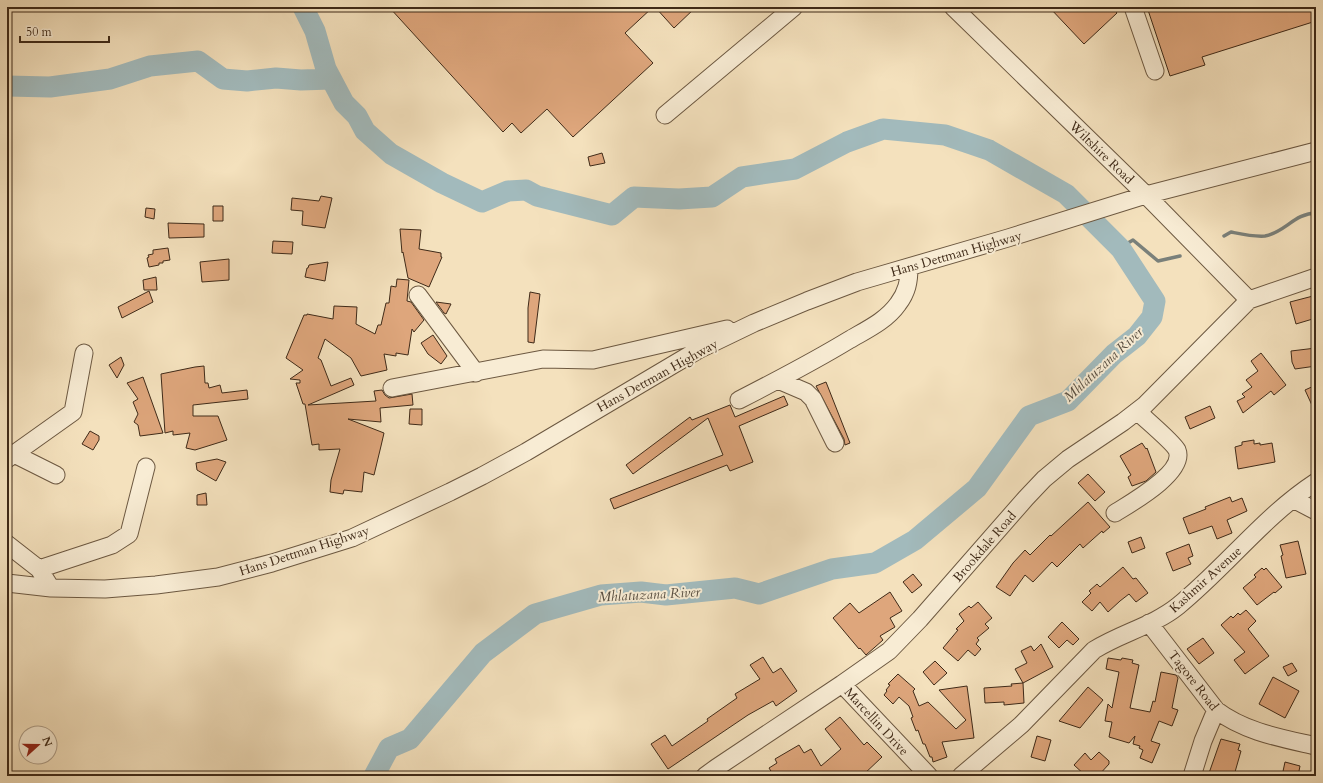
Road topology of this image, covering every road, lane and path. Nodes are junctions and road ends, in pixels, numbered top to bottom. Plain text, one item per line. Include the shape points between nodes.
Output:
1 (794, 7) edge
2 (953, 7) edge
3 (1133, 7) edge
4 (1155, 71) dead end
5 (666, 115) dead end
6 (1316, 151) edge
7 (1271, 162) junction
8 (1316, 162) edge
9 (1146, 195) junction
10 (909, 267) junction
11 (1316, 277) edge
12 (418, 295) dead end
13 (1249, 300) junction
14 (754, 323) junction
15 (84, 353) dead end
16 (476, 373) junction
17 (778, 380) junction
18 (392, 388) dead end
19 (739, 400) dead end
20 (1137, 411) junction
21 (835, 443) dead end
22 (11, 456) edge
23 (146, 467) dead end
24 (56, 475) dead end
25 (1316, 482) edge
26 (1293, 499) junction
27 (1316, 511) edge
28 (1115, 513) dead end
29 (7, 544) edge
30 (39, 569) junction
31 (7, 583) edge
32 (51, 588) junction
33 (1150, 623) junction
34 (842, 684) junction
35 (1216, 710) junction
36 (1316, 746) edge
37 (705, 776) edge
38 (929, 776) edge
39 (961, 776) edge
40 (1192, 776) edge

1 - 5 street
2 - 9 street, Wiltshire Road
3 - 4 street
6 - 7 street, Hans Dettman Highway
7 - 8 street via 1296,166
7 - 9 street, Hans Dettman Highway
9 - 10 street, Hans Dettman Highway
9 - 13 street, Wiltshire Road
10 - 14 street, Hans Dettman Highway via 833,291
10 - 17 street via 909,282 898,304 887,316 811,363
11 - 13 street
12 - 16 street
13 - 20 street, Brookdale Road
14 - 16 street via 593,360 543,359
14 - 32 street, Hans Dettman Highway via 698,350 482,476 352,538 218,577 156,585
15 - 22 street via 73,412
16 - 18 street
17 - 19 street
17 - 21 street via 806,392 813,399
20 - 28 street via 1174,445 1177,450 1177,462 1152,490
20 - 34 street, Brookdale Road via 1044,479 905,635 889,650
22 - 24 street
23 - 30 street via 129,534 112,545
25 - 26 street, Kashmir Avenue
26 - 27 street
26 - 33 street, Kashmir Avenue via 1192,594 1169,613
29 - 30 street
30 - 32 street
31 - 32 street, Hans Dettman Highway
33 - 35 street, Tagore Road
33 - 39 street, Kashmir Avenue via 1094,650 1021,724
34 - 37 street, Brookdale Road
34 - 38 street, Marcellin Drive
35 - 36 street, Tagore Road via 1244,727
35 - 40 street

